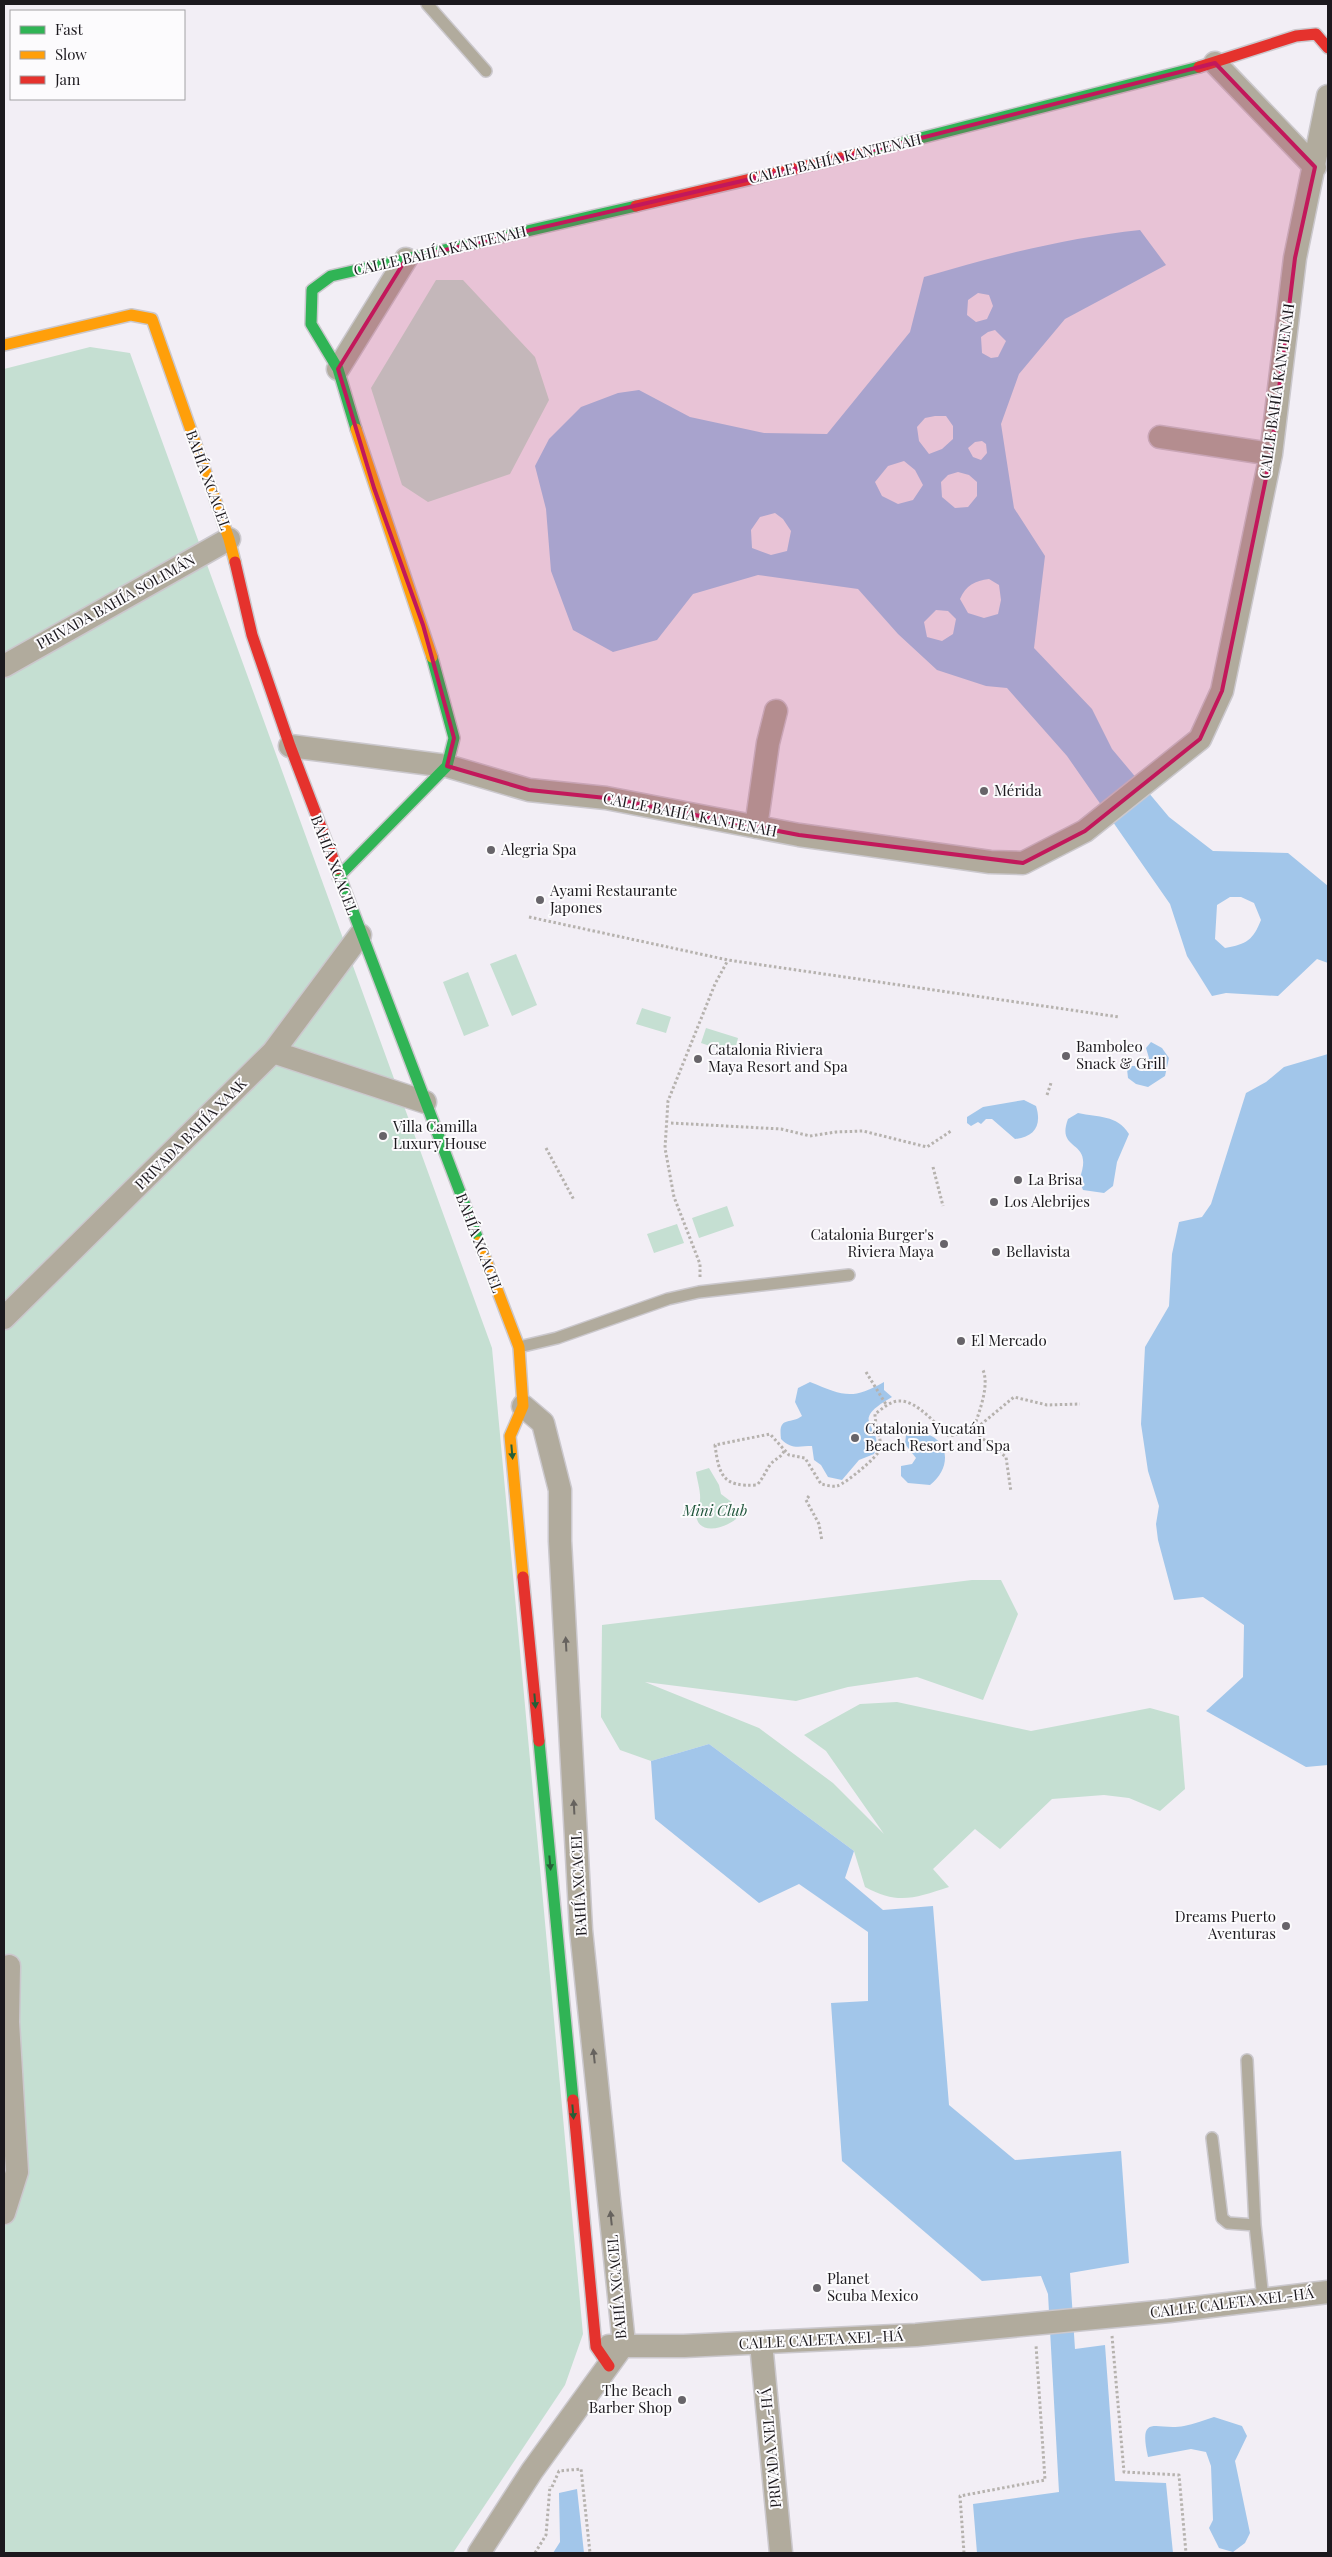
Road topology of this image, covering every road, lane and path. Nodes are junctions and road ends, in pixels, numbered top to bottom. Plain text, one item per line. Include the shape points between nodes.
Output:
1 (427, 4) edge
2 (1328, 48) edge
3 (1215, 63) junction
4 (486, 71) dead end
5 (1328, 96) edge
6 (1315, 166) junction
7 (406, 259) junction
8 (4, 345) edge
9 (338, 369) junction
10 (1160, 437) dead end
11 (1271, 454) junction
12 (229, 539) junction
13 (4, 666) edge
14 (776, 711) dead end
15 (290, 746) junction
16 (447, 766) junction
17 (756, 827) junction
18 (338, 877) junction
19 (529, 917) dead end
20 (360, 935) junction
21 (728, 960) junction
22 (1118, 1017) dead end
23 (274, 1052) junction
24 (1051, 1083) dead end
25 (1047, 1095) dead end
26 (425, 1102) junction
27 (671, 1123) dead end
28 (951, 1131) dead end
29 (546, 1148) dead end
30 (933, 1167) dead end
31 (574, 1200) dead end
32 (943, 1206) dead end
33 (849, 1275) dead end
34 (699, 1292) junction
35 (4, 1318) edge
36 (519, 1346) junction
37 (983, 1370) dead end
38 (866, 1372) dead end
39 (886, 1404) junction
40 (1080, 1404) dead end
41 (523, 1406) junction
42 (973, 1431) junction
43 (784, 1451) junction
44 (1011, 1492) dead end
45 (809, 1496) dead end
46 (822, 1541) dead end
47 (10, 1966) dead end
48 (1246, 2060) dead end
49 (1212, 2138) dead end
50 (4, 2213) edge
51 (1255, 2225) junction
52 (1328, 2292) edge
53 (1264, 2299) junction
54 (1110, 2316) junction
55 (1040, 2322) junction
56 (761, 2343) junction
57 (624, 2344) junction
58 (596, 2347) junction
59 (609, 2366) junction
60 (532, 2471) junction
61 (552, 2487) junction
62 (479, 2553) edge
63 (535, 2553) edge
64 (590, 2553) edge
65 (781, 2553) edge
66 (964, 2553) edge
67 (1186, 2553) edge

1 - 4 lane
2 - 3 street, CALLE BAHÍA KANTENAH via 1316,34 1296,36
3 - 6 street
3 - 7 street, CALLE BAHÍA KANTENAH via 854,155
5 - 6 street, CALLE BAHÍA KANTENAH
6 - 11 street, CALLE BAHÍA KANTENAH via 1295,258
7 - 9 street
7 - 9 street, CALLE BAHÍA KANTENAH via 331,276 312,290 311,324
8 - 12 street, BAHÍA XCACEL via 131,315 152,319
9 - 16 street via 374,488 423,625 454,738
10 - 11 street
11 - 17 street, CALLE BAHÍA KANTENAH via 1222,691 1200,739 1085,831 1023,863 990,862
12 - 13 street, PRIVADA BAHÍA SOLIMÁN
12 - 15 street, BAHÍA XCACEL via 252,635
14 - 17 street
15 - 16 street, CALLE BAHÍA KANTENAH
15 - 18 street, BAHÍA XCACEL
16 - 17 street, CALLE BAHÍA KANTENAH via 529,790 606,798
16 - 18 street
18 - 20 street, BAHÍA XCACEL
19 - 21 path
20 - 23 street, PRIVADA BAHÍA XAAK
20 - 26 street, BAHÍA XCACEL
21 - 22 path
21 - 34 path via 715,984 668,1102 665,1148 674,1197 700,1264
23 - 26 street
23 - 35 street, PRIVADA BAHÍA XAAK
24 - 25 path
26 - 36 street, BAHÍA XCACEL
27 - 28 path via 781,1129 810,1136 864,1131 927,1147
29 - 31 path
30 - 32 path
33 - 34 lane
34 - 36 lane via 668,1299 557,1338
36 - 41 street, BAHÍA XCACEL
37 - 42 path via 986,1376
38 - 39 path
39 - 42 path via 900,1400 912,1404 949,1436
39 - 43 path via 875,1414 879,1451 850,1479 836,1486 821,1484 804,1458
40 - 42 path via 1047,1405 1014,1397
57 -> 41 street, BAHÍA XCACEL via 581,1930 560,1490 543,1424
41 -> 58 street, BAHÍA XCACEL via 510,1436
42 - 44 path via 1006,1457
43 - 43 path via 757,1485 741,1486 722,1476 715,1445 770,1434
45 - 46 path via 806,1500 819,1524
47 - 50 street via 8,2022 17,2172
48 - 51 lane
49 - 51 lane via 1222,2218 1228,2223
51 - 53 lane
52 - 53 street, CALLE CALETA XEL-HÁ
53 - 54 street, CALLE CALETA XEL-HÁ
54 - 55 street, CALLE CALETA XEL-HÁ
54 - 67 path via 1124,2472 1179,2475
55 - 56 street, CALLE CALETA XEL-HÁ via 916,2335
55 - 66 path via 1045,2480 960,2496
56 - 57 street, CALLE CALETA XEL-HÁ
56 - 65 street, PRIVADA XEL-HÁ
57 - 58 street, CALLE CALETA XEL-HÁ
57 - 59 street, BAHÍA XCACEL
58 - 59 street, BAHÍA XCACEL
59 - 60 street, BAHÍA XCACEL
60 - 61 path
60 - 62 street, BAHÍA XCACEL
61 - 63 path via 546,2535
61 - 64 path via 559,2471 581,2469

